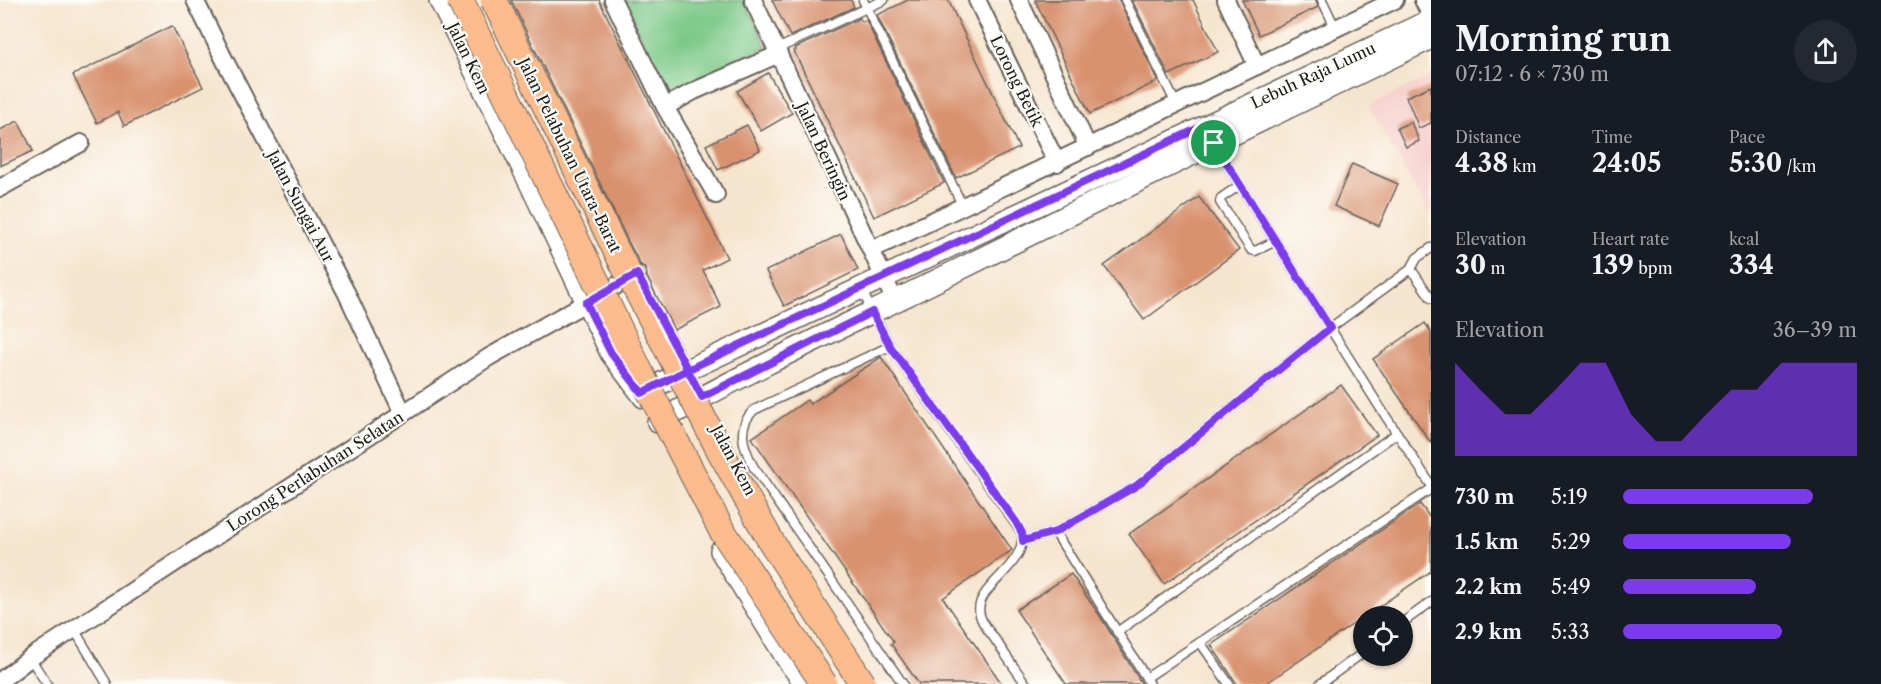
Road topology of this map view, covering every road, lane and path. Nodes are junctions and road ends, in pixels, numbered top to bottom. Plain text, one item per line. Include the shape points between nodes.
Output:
1 (195, 0) edge
2 (440, 0) edge
3 (460, 0) edge
4 (494, 0) edge
5 (501, 0) edge
6 (613, 0) edge
7 (753, 0) edge
8 (884, 0) edge
9 (977, 0) edge
10 (1019, 0) edge
11 (1125, 0) edge
12 (1226, 0) edge
13 (1322, 0) edge
14 (1395, 0) edge
15 (1424, 0) edge
16 (865, 4) edge
17 (1431, 18) edge
18 (1336, 29) junction
19 (1431, 38) edge
20 (778, 52) junction
21 (1257, 66) junction
22 (1176, 104) junction
23 (665, 107) junction
24 (1209, 135) junction
25 (81, 143) dead end
26 (1089, 147) junction
27 (1057, 163) junction
28 (1240, 184) junction
29 (0, 188) edge
30 (716, 195) dead end
31 (963, 207) junction
32 (1276, 242) junction
33 (1431, 248) edge
34 (871, 250) junction
35 (1411, 269) junction
36 (637, 274) junction
37 (884, 277) junction
38 (861, 288) junction
39 (1431, 298) edge
40 (895, 301) junction
41 (586, 303) junction
42 (872, 312) junction
43 (1330, 328) junction
44 (890, 346) junction
45 (687, 370) junction
46 (642, 393) junction
47 (702, 397) junction
48 (403, 413) junction
49 (658, 422) junction
50 (1396, 433) junction
51 (1431, 487) edge
52 (1055, 532) junction
53 (1023, 541) junction
54 (1431, 602) edge
55 (1413, 615) edge
56 (75, 629) junction
57 (1117, 632) junction
58 (1200, 642) junction
59 (30, 658) junction
60 (1353, 660) edge
61 (0, 681) edge
62 (1148, 681) edge
63 (47, 684) edge
64 (107, 684) edge
65 (806, 684) edge
66 (825, 684) edge
67 (863, 684) edge
68 (873, 684) edge
69 (903, 684) edge
70 (1026, 684) edge
71 (1229, 684) edge
72 (1320, 684) edge

1 - 48 street, Jalan Sungai Aur via 347,294
2 - 41 street, Jalan Kem
3 - 66 main road, Jalan Pelabuhan Utara-Barat, bridge via 645,382 716,518
4 - 67 main road, Jalan Pelabuhan Utara-Barat, bridge via 720,451 772,543
5 - 36 street, Jalan Kem
6 - 23 street
7 - 20 street, Jalan Beringin
8 - 16 lane
9 - 27 street, Lorong Betik
10 - 26 street
11 - 22 lane
12 - 21 street
13 - 18 lane
14 - 18 street
15 - 17 street
16 - 20 lane
16 - 31 lane
17 - 24 street, Lebuh Raja Lumu
18 - 21 street
19 - 24 street, Lebuh Raja Lumu
20 - 23 street
20 - 34 street, Jalan Beringin
21 - 22 street
22 - 26 street
23 - 30 street
24 - 28 lane
24 - 37 street, Lebuh Raja Lumu
24 - 40 street, Lebuh Raja Lumu
25 - 29 street
26 - 27 street
27 - 31 street
28 - 32 lane
28 - 32 lane via 1220,202 1251,250
31 - 34 street
32 - 43 lane
33 - 35 lane via 1417,258
34 - 37 street, Jalan Beringin
35 - 39 lane
35 - 43 lane
36 - 41 street, Lorong Perlabuhan Selatan
36 - 45 street, Jalan Kem
37 - 38 street, Lebuh Raja Lumu
37 - 40 street, Jalan Beringin
38 - 42 lane
38 - 45 street, Lebuh Raja Lumu
40 - 42 street, Lebuh Raja Lumu
41 - 46 street, Jalan Kem via 611,353
41 - 48 street, Lorong Perlabuhan Selatan via 489,357
42 - 44 lane
42 - 47 street, Lebuh Raja Lumu
43 - 50 lane
43 - 52 lane via 1136,486
44 - 53 lane via 1016,522
44 - 69 lane via 754,410 747,416 742,432 753,466
45 - 46 street, Lebuh Raja Lumu
45 - 47 street, Jalan Kem
46 - 49 street, Jalan Kem
47 - 49 street, Lebuh Raja Lumu
47 - 68 street, Jalan Kem via 764,516
48 - 56 street, Lorong Perlabuhan Selatan
49 - 65 street, Jalan Kem via 712,536
50 - 51 lane
50 - 57 lane
51 - 58 lane
52 - 53 lane
52 - 57 lane
53 - 70 lane via 1015,560 985,594 979,610
54 - 55 lane
56 - 59 street, Lorong Perlabuhan Selatan
56 - 64 lane
57 - 62 lane
58 - 62 lane
58 - 71 lane
59 - 61 street, Lorong Perlabuhan Selatan
59 - 63 lane
60 - 72 lane

